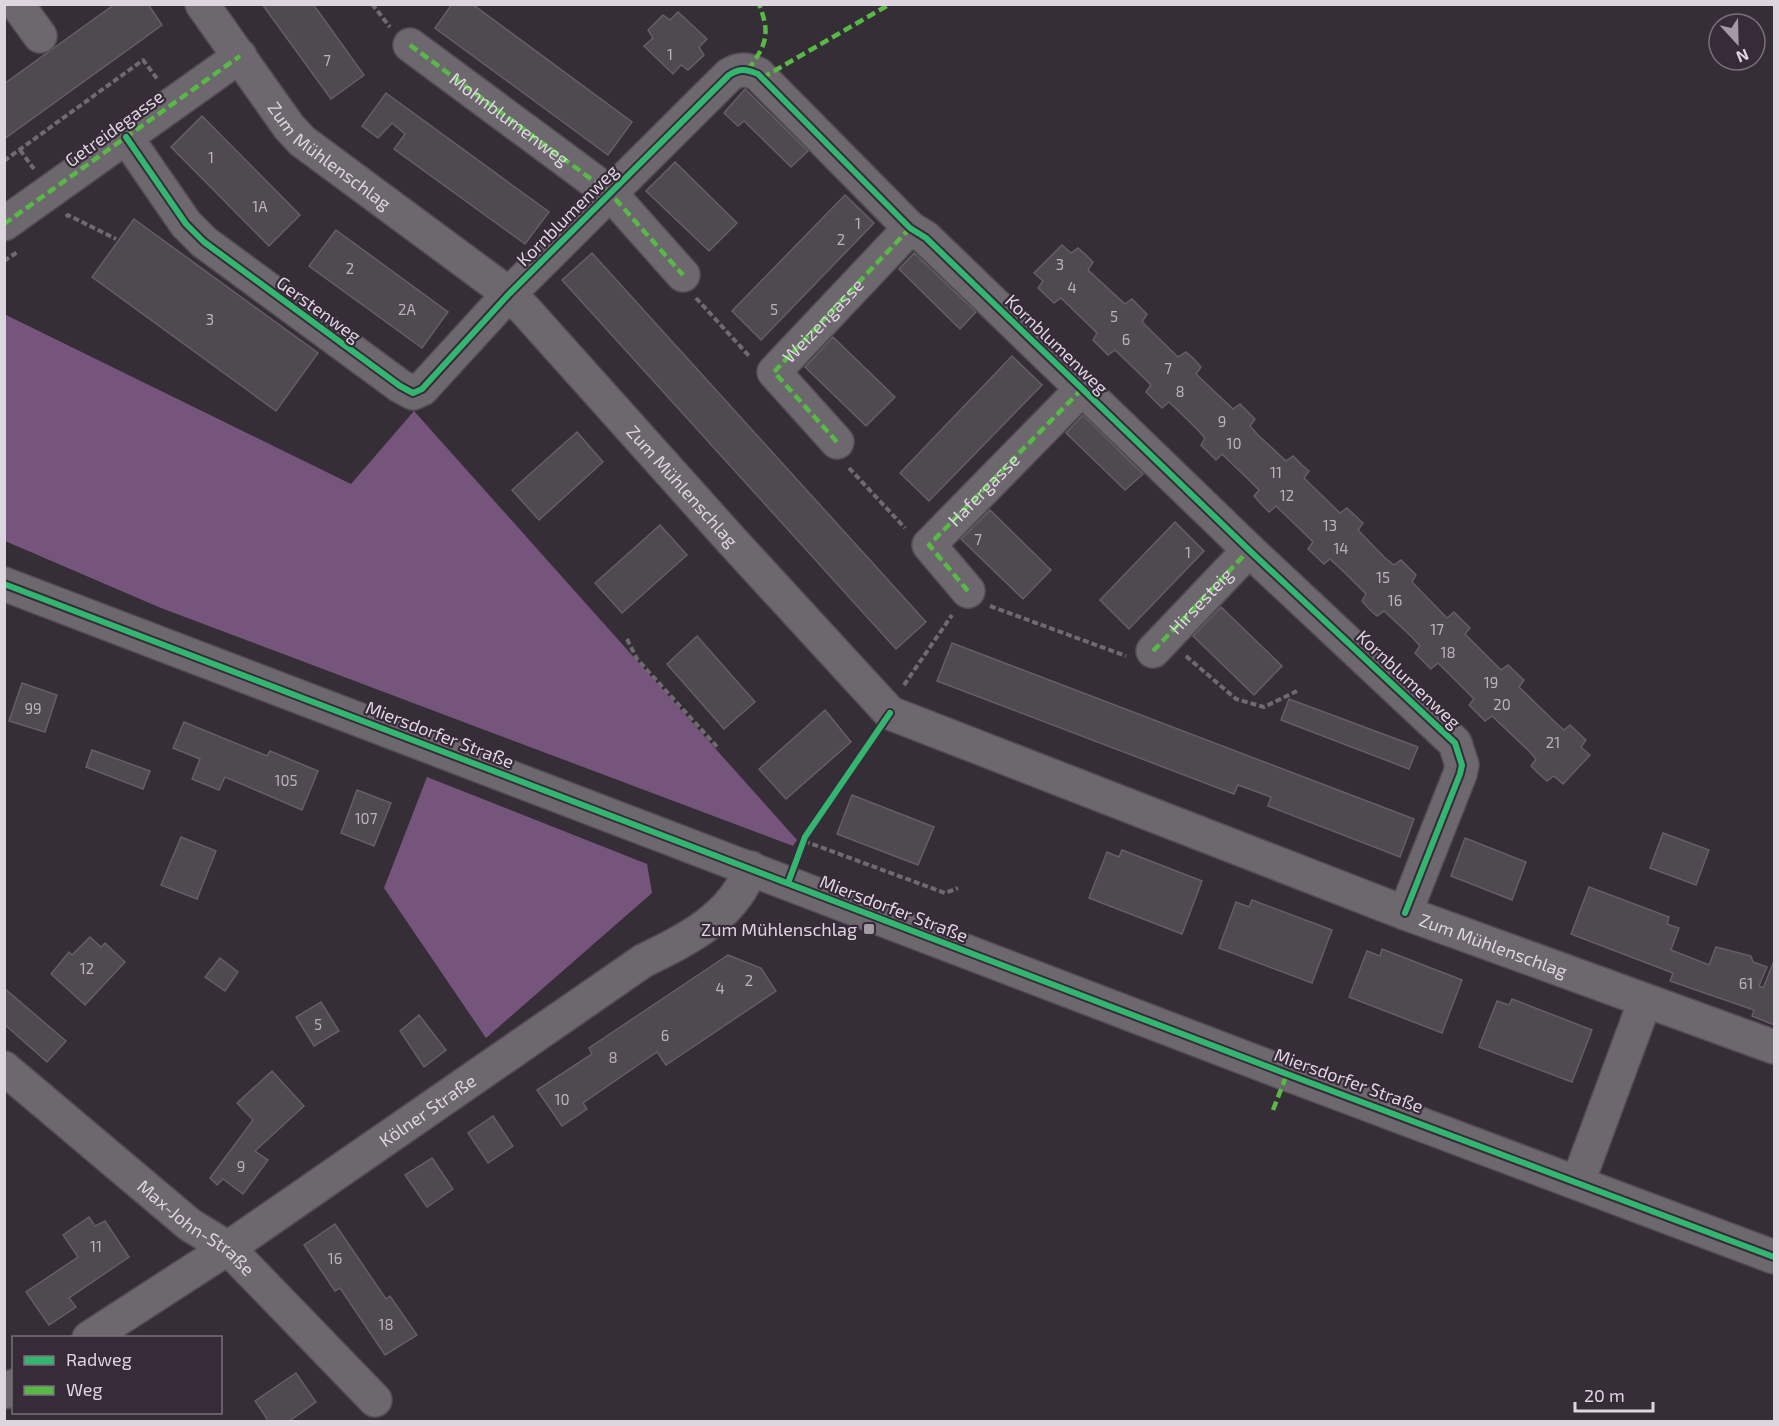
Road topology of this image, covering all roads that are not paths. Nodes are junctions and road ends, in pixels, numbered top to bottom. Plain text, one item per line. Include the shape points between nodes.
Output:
1 (17, 4) edge
2 (202, 4) edge
3 (40, 36) dead end
4 (410, 45) dead end
5 (240, 56) junction
6 (126, 137) junction
7 (610, 193) junction
8 (910, 228) junction
9 (14, 236) edge
10 (683, 275) road end
11 (509, 294) junction
12 (1081, 390) junction
13 (837, 442) road end
14 (1249, 550) junction
15 (4, 584) edge
16 (968, 591) road end
17 (1159, 644) road end
18 (751, 868) junction
19 (1405, 913) junction
20 (1646, 1000) junction
21 (1774, 1047) edge
22 (4, 1068) edge
23 (1578, 1182) junction
24 (228, 1248) junction
25 (1774, 1257) edge
26 (92, 1336) edge
27 (375, 1400) dead end

1 - 3 street
2 - 5 street, Zum Mühlenschlag
4 - 7 street, Mohnblumenweg
5 - 6 street, Getreidegasse
5 - 11 street, Zum Mühlenschlag via 302,141
6 - 9 street, Getreidegasse
6 - 11 street, Gerstenweg via 186,224 204,242 413,393 423,388
7 - 8 street, Kornblumenweg via 729,75 738,69 748,70 758,74
7 - 10 street, Mohnblumenweg
7 - 11 street, Kornblumenweg
8 - 12 street, Kornblumenweg via 926,238
8 - 13 street, Weizengasse via 774,372
11 - 19 street, Zum Mühlenschlag via 890,713
12 - 14 street, Kornblumenweg
12 - 16 street, Hafergasse via 929,544
14 - 17 street, Hirsesteig
14 - 19 street, Kornblumenweg via 1455,743 1460,752 1460,774
15 - 18 street, Miersdorfer Straße
18 - 23 street, Miersdorfer Straße
18 - 24 street, Kölner Straße via 743,888 708,925 643,961
19 - 20 street, Zum Mühlenschlag
20 - 21 street, Zum Mühlenschlag
20 - 23 street
22 - 24 street, Max-John-Straße via 190,1226
23 - 25 street, Miersdorfer Straße
24 - 26 street, Kölner Straße
24 - 27 street, Max-John-Straße

